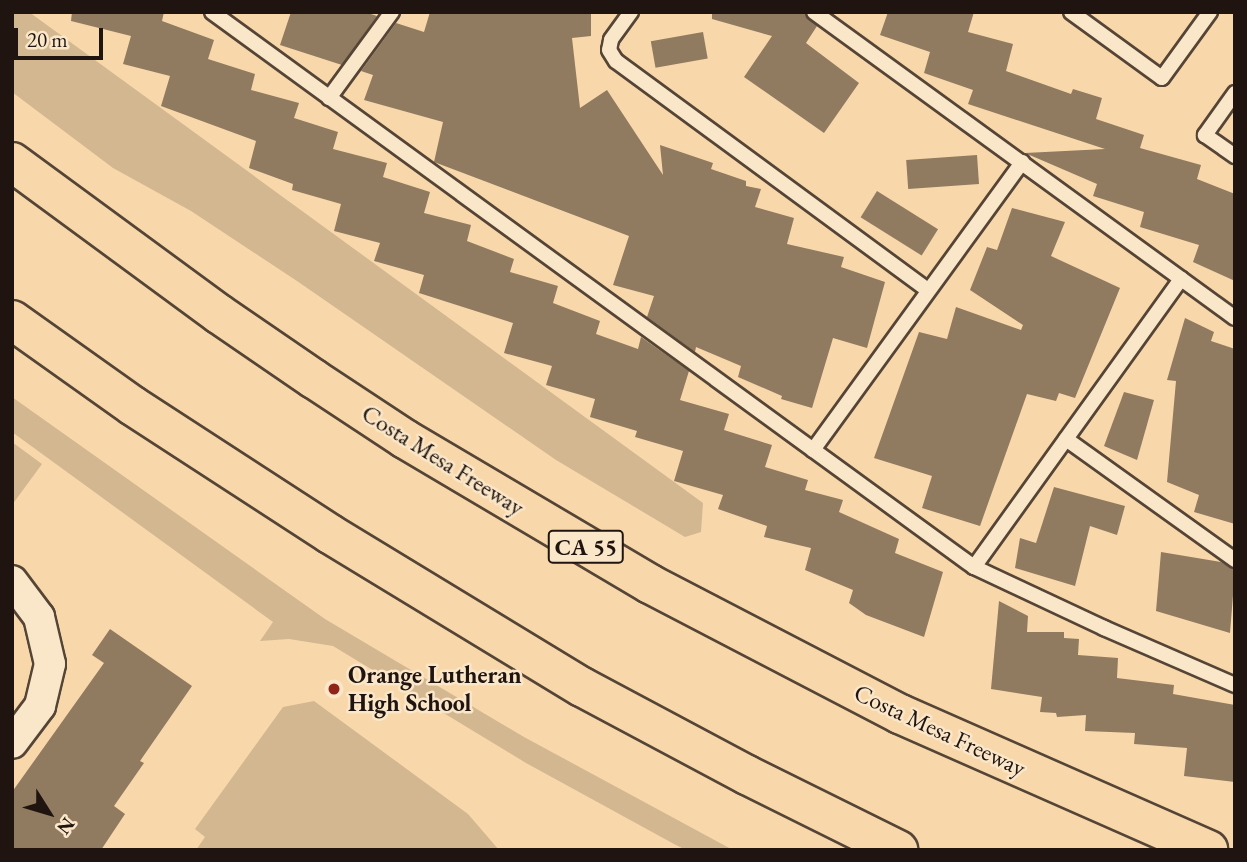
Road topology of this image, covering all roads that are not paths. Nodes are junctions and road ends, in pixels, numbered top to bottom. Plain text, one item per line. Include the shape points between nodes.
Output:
1 (212, 12) edge
2 (392, 12) edge
3 (631, 12) edge
4 (814, 12) edge
5 (1071, 12) edge
6 (1210, 12) edge
7 (1235, 93) edge
8 (329, 98) junction
9 (1235, 156) edge
10 (12, 162) edge
11 (1022, 162) junction
12 (1181, 279) junction
13 (928, 290) junction
14 (1235, 318) edge
15 (12, 320) edge
16 (1066, 439) junction
17 (813, 450) junction
18 (1235, 560) edge
19 (974, 566) junction
20 (12, 580) edge
21 (1235, 685) edge
22 (12, 743) edge
23 (898, 850) edge
24 (1208, 850) edge

1 - 8 lane
2 - 8 lane
3 - 13 lane via 611,40 609,50 616,61
4 - 11 lane
5 - 6 lane via 1162,78
7 - 9 lane via 1205,135
8 - 17 lane
10 - 24 highway, Costa Mesa Freeway / CA 55 via 314,379 405,439 650,584 900,714
11 - 12 lane
11 - 13 lane
12 - 14 lane
12 - 16 lane
13 - 17 lane
15 - 23 highway via 133,406 319,527 582,687
16 - 18 lane
16 - 19 lane
17 - 19 lane
19 - 21 lane
20 - 22 street via 39,617 50,664 40,706

